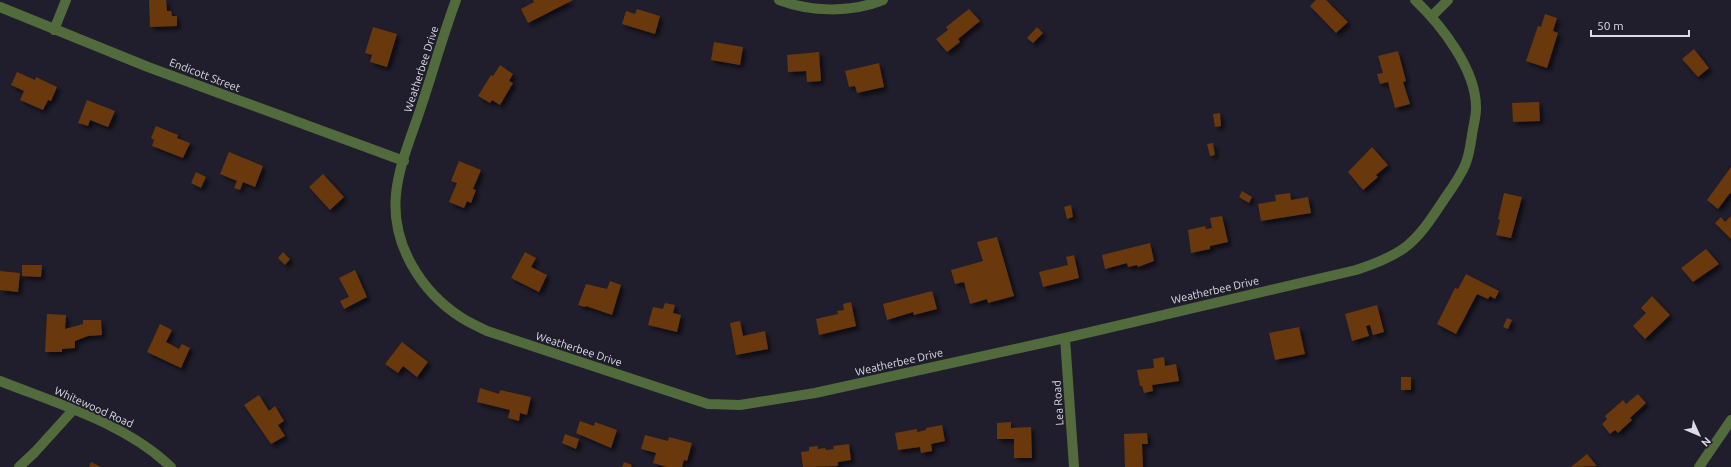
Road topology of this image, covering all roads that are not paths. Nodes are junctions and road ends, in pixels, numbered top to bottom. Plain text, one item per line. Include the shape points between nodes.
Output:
1 (66, 0) edge
2 (456, 0) edge
3 (779, 0) edge
4 (883, 0) edge
5 (1415, 0) edge
6 (1448, 0) edge
7 (0, 7) edge
8 (1432, 16) junction
9 (54, 30) junction
10 (404, 161) junction
11 (1064, 338) junction
12 (0, 381) edge
13 (73, 410) junction
14 (1731, 420) edge
15 (19, 467) edge
16 (171, 467) edge
17 (1074, 467) edge
18 (1699, 467) edge

1 - 9 street
2 - 10 street, Weatherbee Drive
3 - 4 street via 826,9 857,7
5 - 8 street, Weatherbee Drive
6 - 8 street
7 - 9 street, Endicott Street
8 - 11 street, Weatherbee Drive via 1462,62 1474,92 1476,108 1469,153 1462,173 1412,243 1399,253 1356,270
9 - 10 street, Endicott Street
10 - 11 street, Weatherbee Drive via 396,194 397,221 412,268 440,301 462,318 487,331 708,404 740,405 816,393
11 - 17 street, Lea Road
12 - 13 street, Whitewood Road
13 - 15 street
13 - 16 street, Whitewood Road via 135,439 156,452
14 - 18 street

